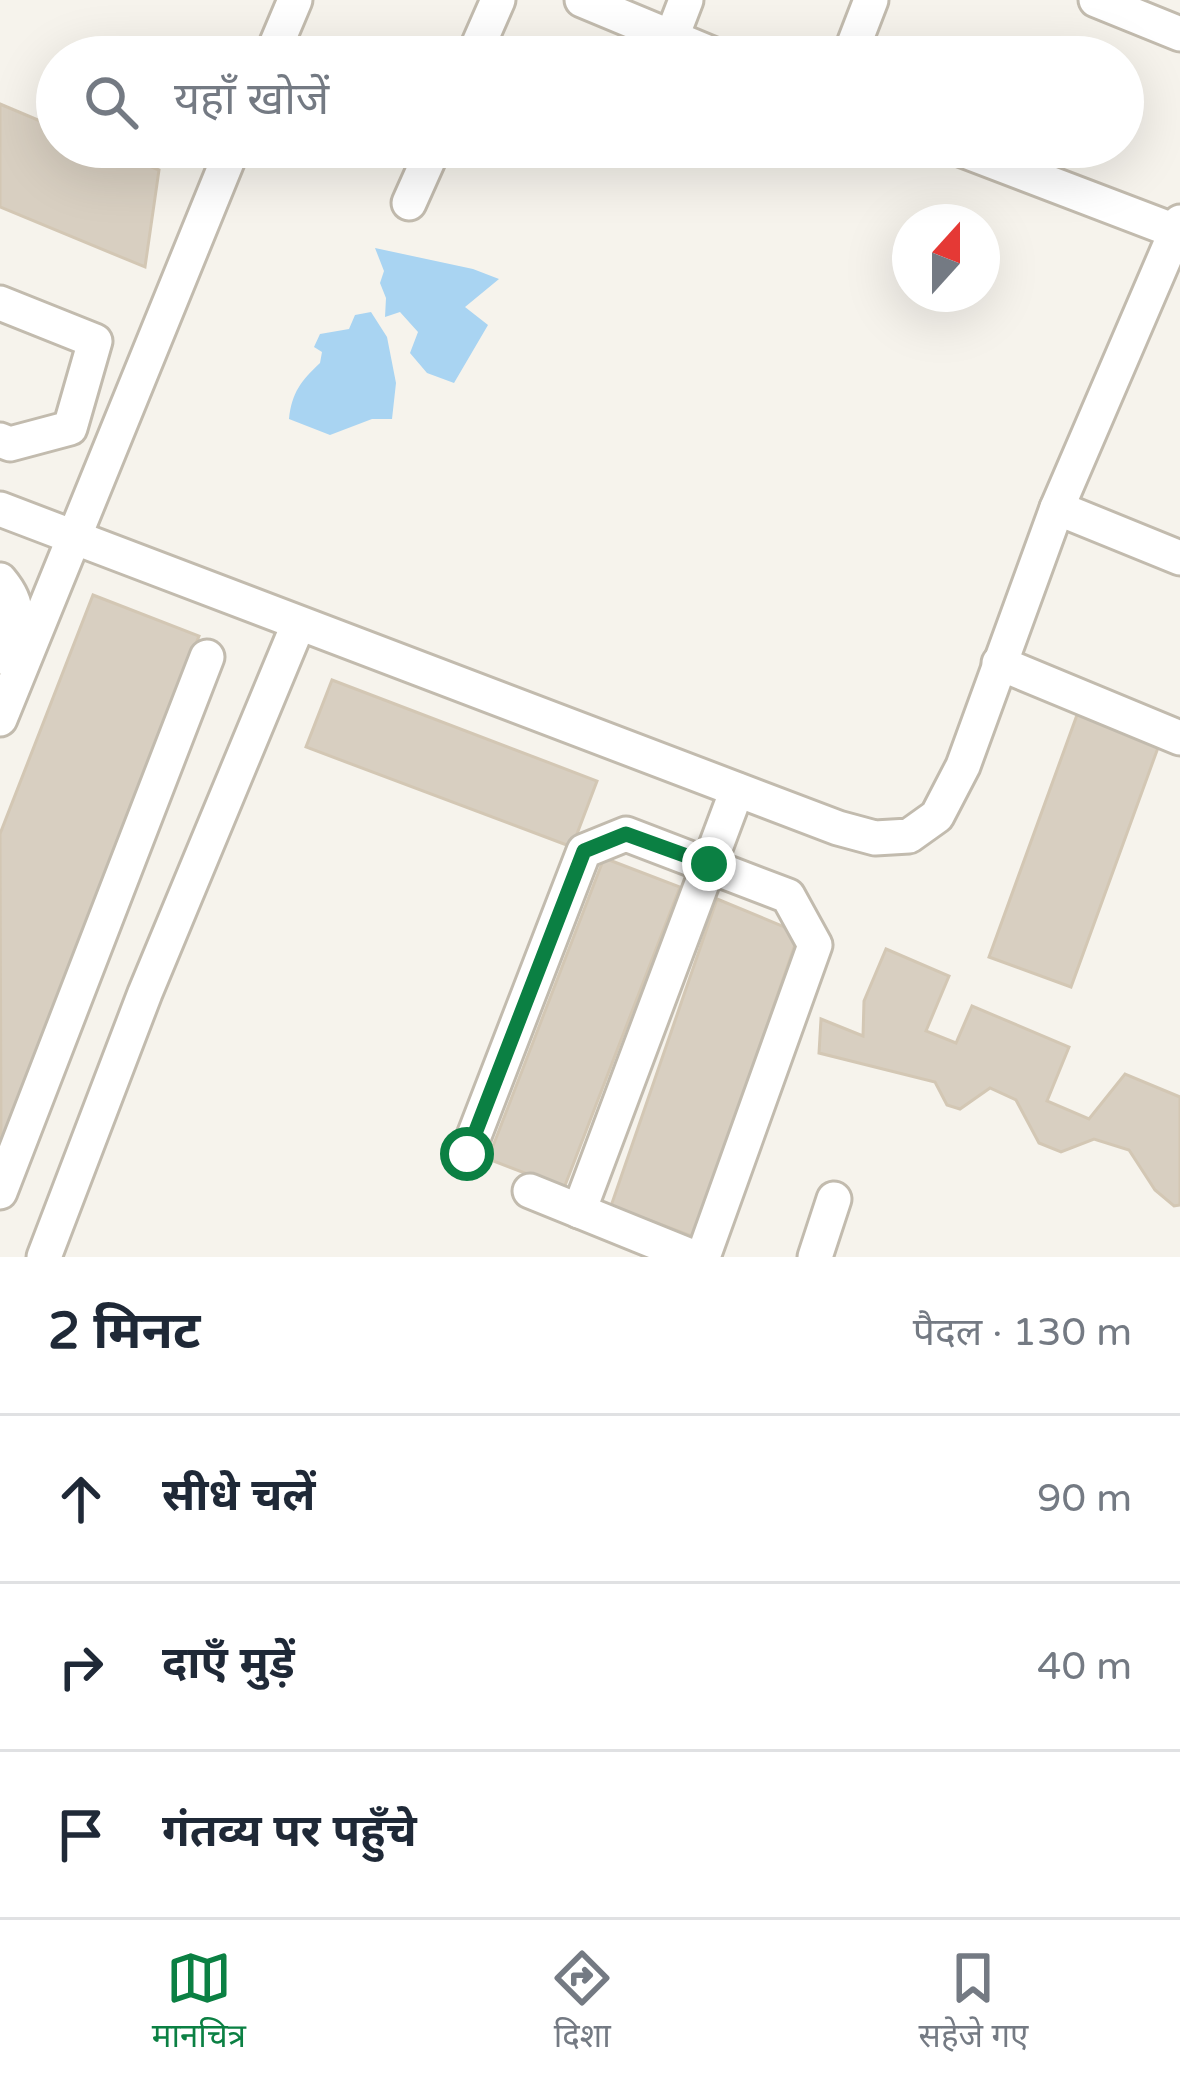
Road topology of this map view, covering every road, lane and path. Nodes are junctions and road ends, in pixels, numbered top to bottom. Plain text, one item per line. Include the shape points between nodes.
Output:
1 (295, 0) edge
2 (498, 0) edge
3 (582, 0) edge
4 (686, 0) edge
5 (871, 0) edge
6 (1096, 0) edge
7 (1180, 34) edge
8 (280, 36) edge
9 (482, 36) edge
10 (664, 36) edge
11 (672, 36) edge
12 (857, 36) edge
13 (224, 168) edge
14 (425, 168) edge
15 (1014, 168) edge
16 (410, 203) dead end
17 (1178, 227) edge
18 (0, 303) edge
19 (0, 440) edge
20 (1057, 508) junction
21 (0, 509) edge
22 (72, 537) junction
23 (1180, 558) edge
24 (0, 580) edge
25 (298, 625) junction
26 (0, 657) edge
27 (207, 657) dead end
28 (999, 663) junction
29 (0, 719) edge
30 (1180, 738) edge
31 (737, 790) junction
32 (709, 864) junction
33 (467, 1154) dead end
34 (530, 1191) dead end
35 (0, 1192) edge
36 (834, 1198) dead end
37 (579, 1211) junction
38 (44, 1257) edge
39 (693, 1257) edge
40 (703, 1257) edge
41 (815, 1257) edge

1 - 8 street
2 - 9 street
3 - 10 street
4 - 11 street
5 - 12 street
6 - 7 street
13 - 22 street
14 - 16 street
15 - 17 street
17 - 20 street
18 - 19 street via 95,341 70,428
20 - 23 street
20 - 28 street
21 - 22 street
22 - 25 street
22 - 29 street
24 - 26 street via 14,596 16,617
25 - 31 street
25 - 38 street
27 - 35 street
28 - 30 street
28 - 31 street via 937,816 909,836 874,838
31 - 32 street
32 - 33 street via 626,834 584,851
32 - 37 street
32 - 40 street via 788,896 815,945
34 - 37 street
36 - 41 street
37 - 39 street

